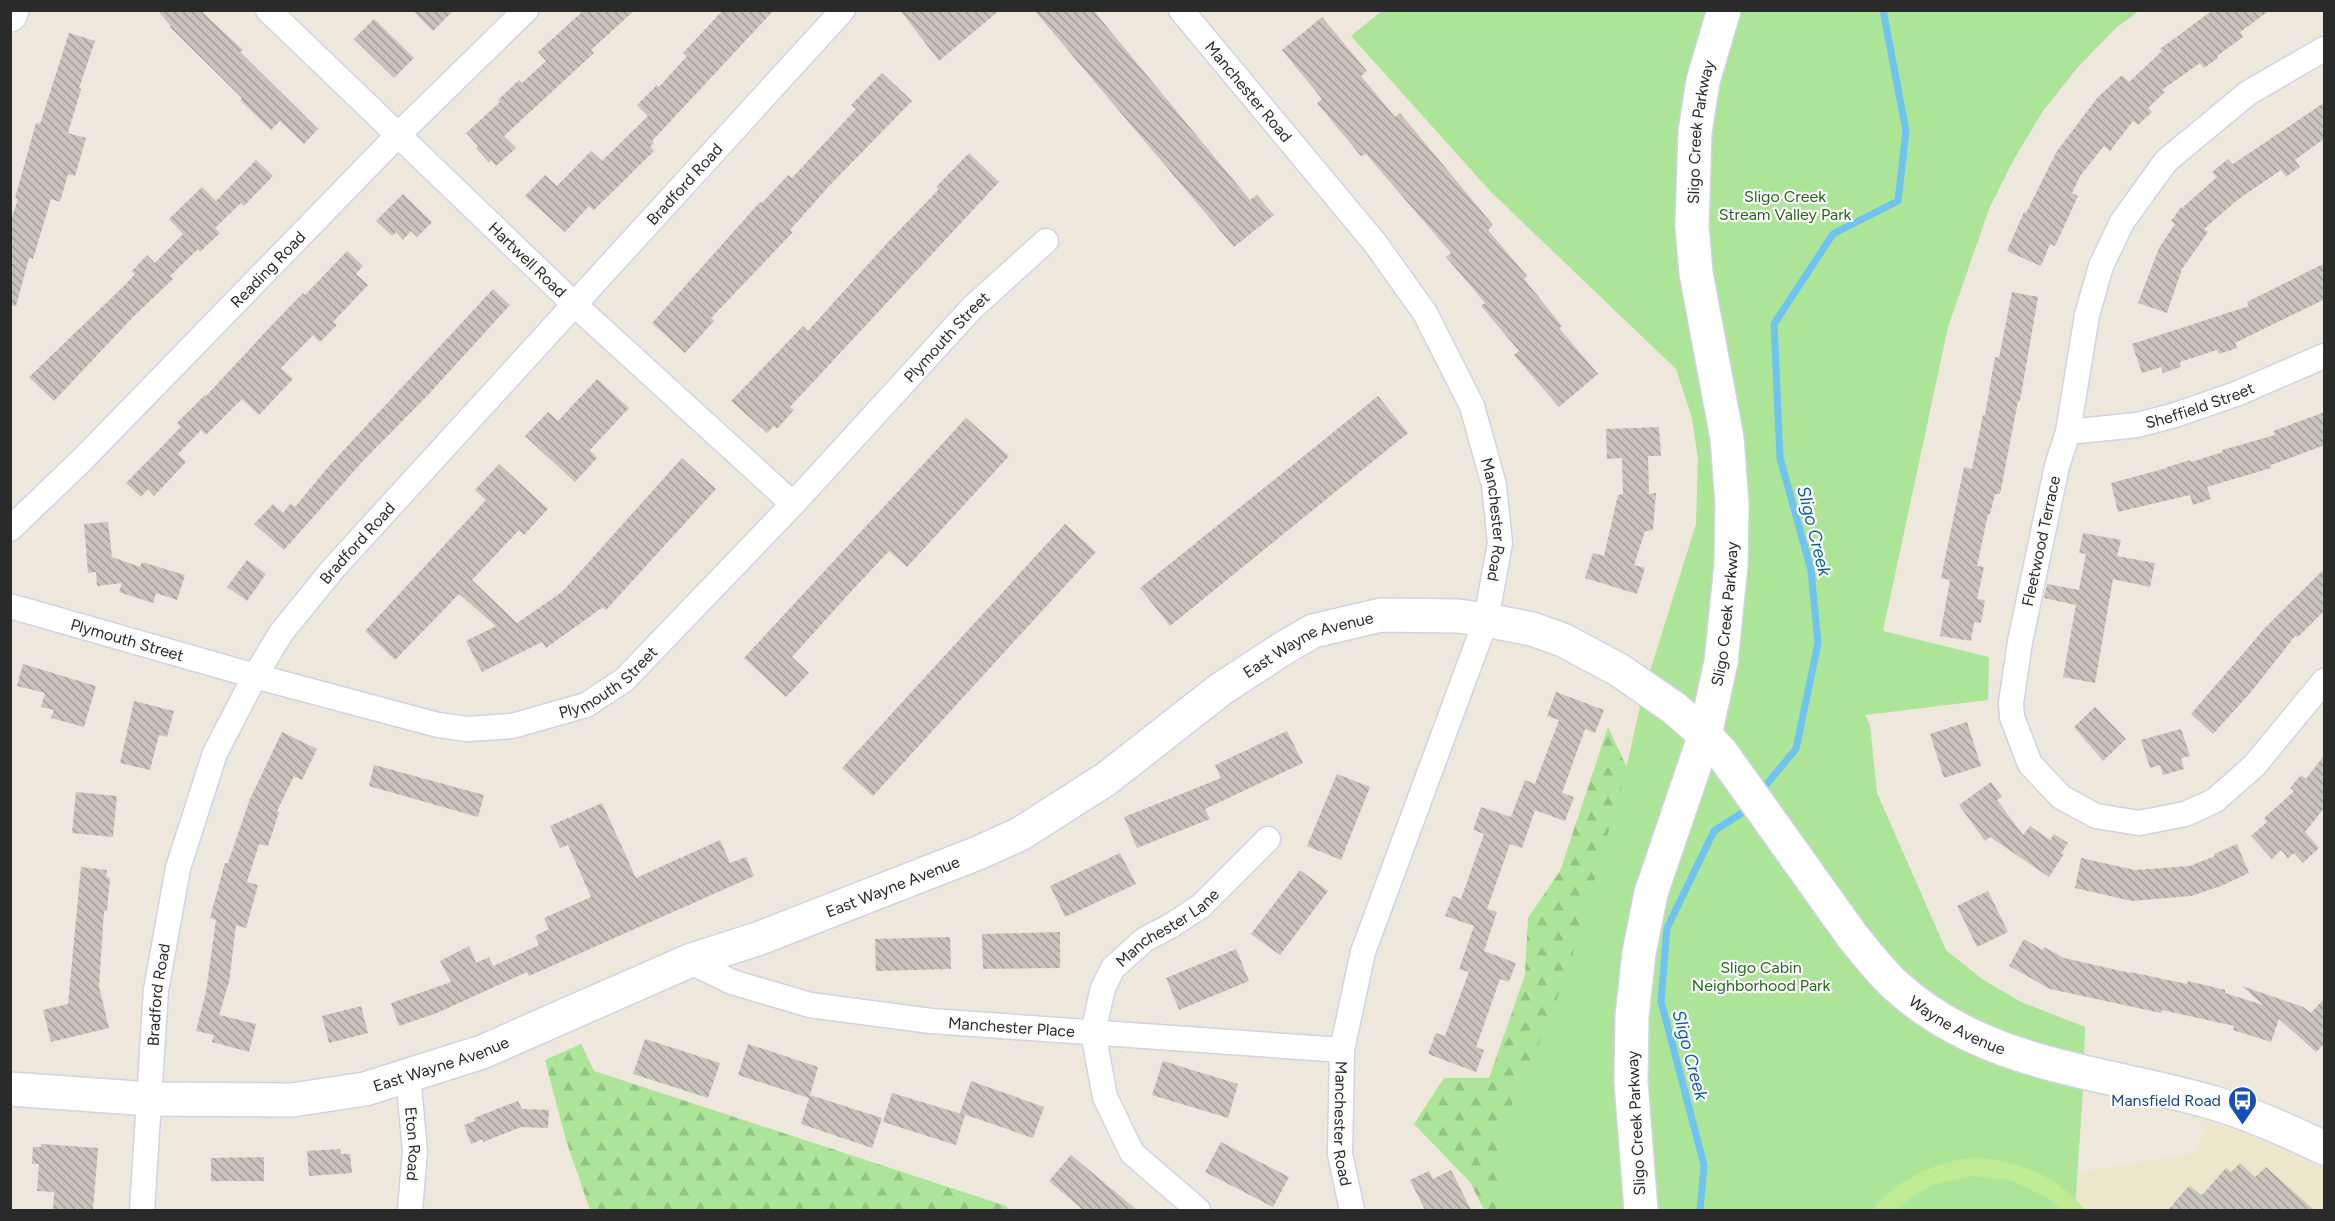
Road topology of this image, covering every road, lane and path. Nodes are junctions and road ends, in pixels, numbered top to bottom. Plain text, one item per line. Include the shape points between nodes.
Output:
1 (268, 10) edge
2 (526, 10) edge
3 (843, 10) edge
4 (1181, 10) edge
5 (1724, 10) edge
6 (2325, 49) edge
7 (397, 136) junction
8 (1046, 241) dead end
9 (574, 304) junction
10 (2325, 356) edge
11 (2068, 432) junction
12 (793, 504) junction
13 (10, 529) edge
14 (10, 606) edge
15 (1486, 620) junction
16 (255, 676) junction
17 (2325, 681) edge
18 (1705, 735) junction
19 (1268, 839) dead end
20 (689, 961) junction
21 (1093, 1032) junction
22 (1342, 1050) junction
23 (408, 1076) junction
24 (10, 1089) edge
25 (150, 1099) junction
26 (2325, 1148) edge
27 (142, 1210) edge
28 (410, 1210) edge
29 (1198, 1210) edge
30 (1352, 1210) edge
31 (1641, 1210) edge

1 - 7 street, Hartwell Road
2 - 7 street, Reading Road
3 - 9 street, Bradford Road
4 - 15 street, Manchester Road via 1375,243 1425,313 1467,396 1494,485 1500,543
5 - 18 street, Sligo Creek Parkway via 1703,81 1692,187 1696,273 1727,438 1732,504 1728,613
6 - 11 street, Fleetwood Terrace via 2248,93 2166,161 2122,222 2101,266 2087,315
7 - 9 street, Hartwell Road
7 - 13 street, Reading Road
8 - 12 street, Plymouth Street via 972,308
9 - 12 street, Hartwell Road
9 - 16 street, Bradford Road via 332,570 281,633
10 - 11 street, Sheffield Street via 2172,416 2137,425
11 - 17 street, Fleetwood Terrace via 2057,466 2011,703 2012,717 2030,764 2061,797 2096,816 2139,823 2185,814 2214,801 2254,766
12 - 16 street, Plymouth Street via 624,680 586,705 512,726 467,729 415,720
14 - 16 street, Plymouth Street
15 - 18 street, East Wayne Avenue via 1532,629 1587,652 1674,708
15 - 20 street, East Wayne Avenue via 1381,615 1313,631 1204,701 1106,779 1020,834 760,938
15 - 22 street, Manchester Road via 1363,952
16 - 25 street, Bradford Road via 215,753 178,868 156,990
18 - 26 street, Wayne Avenue via 1737,773 1853,937 1913,1000 1963,1032 2008,1052 2050,1066 2235,1109
18 - 31 street, Sligo Creek Parkway via 1651,893 1639,953 1630,1082
19 - 21 street, Manchester Lane via 1201,906 1144,940 1113,968 1103,988
20 - 21 street, Manchester Place via 732,982 810,1005 931,1022
20 - 23 street, East Wayne Avenue via 482,1052
21 - 22 street, Manchester Place
21 - 29 street via 1105,1097 1132,1153
22 - 30 street, Manchester Road via 1340,1154
23 - 25 street, East Wayne Avenue via 365,1089 292,1100
23 - 28 street, Eton Road via 415,1151
24 - 25 street, East Wayne Avenue
25 - 27 street, Bradford Road

